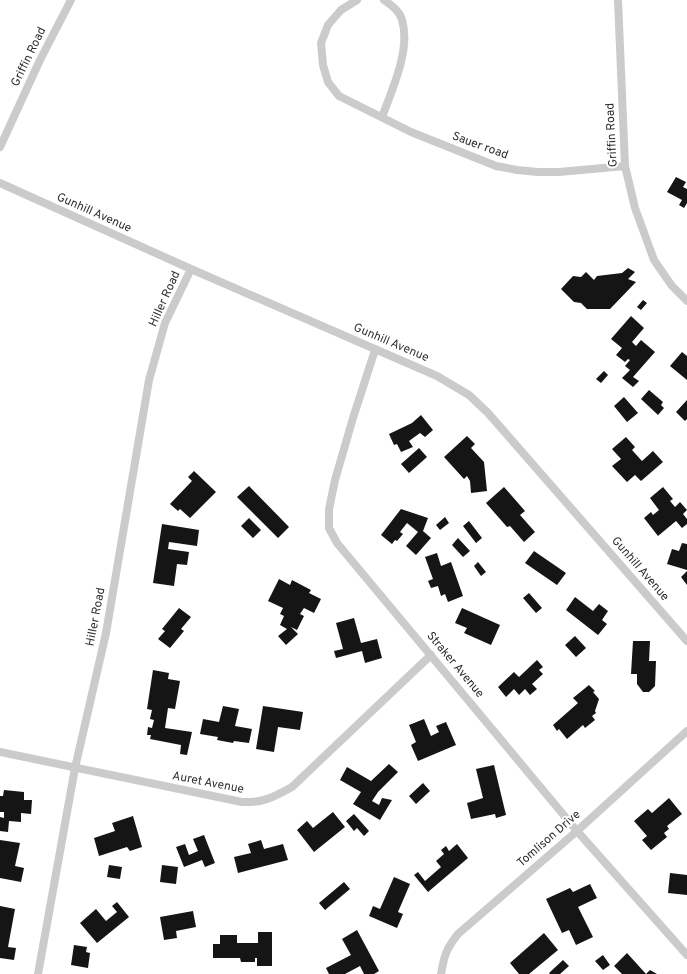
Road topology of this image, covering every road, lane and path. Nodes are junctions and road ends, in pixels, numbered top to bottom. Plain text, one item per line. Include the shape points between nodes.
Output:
1 (71, 0) edge
2 (357, 0) edge
3 (384, 0) edge
4 (618, 0) edge
5 (382, 117) junction
6 (0, 147) edge
7 (625, 166) junction
8 (0, 183) edge
9 (192, 269) junction
10 (687, 301) edge
11 (375, 350) junction
12 (687, 641) edge
13 (431, 655) junction
14 (687, 731) edge
15 (0, 752) edge
16 (75, 768) junction
17 (578, 830) junction
18 (687, 955) edge
19 (38, 974) edge
20 (441, 974) edge

1 - 6 street, Griffin Road
2 - 5 street, Sauer road via 341,10 328,25 321,43 322,65 328,82 339,96
3 - 5 street via 394,7 402,19 405,38 402,58
4 - 7 street, Griffin Road
5 - 7 street, Sauer road via 411,132 496,166 516,170 559,172
7 - 10 street, Griffin Road via 635,208 654,260 672,286
8 - 9 street, Gunhill Avenue
9 - 11 street, Gunhill Avenue
9 - 16 street, Hiller Road via 165,324 149,380 106,633
11 - 12 street, Gunhill Avenue via 454,385 483,408
11 - 13 street, Straker Avenue via 335,480 329,509 329,528 340,548
13 - 16 street, Auret Avenue via 292,787 273,798 255,803 242,802
13 - 17 street, Straker Avenue
14 - 17 street, Tomlison Drive
15 - 16 street, Auret Avenue
16 - 19 street, Hiller Road
17 - 18 street, Straker Avenue
17 - 20 street, Tomlison Drive via 458,934 445,954

